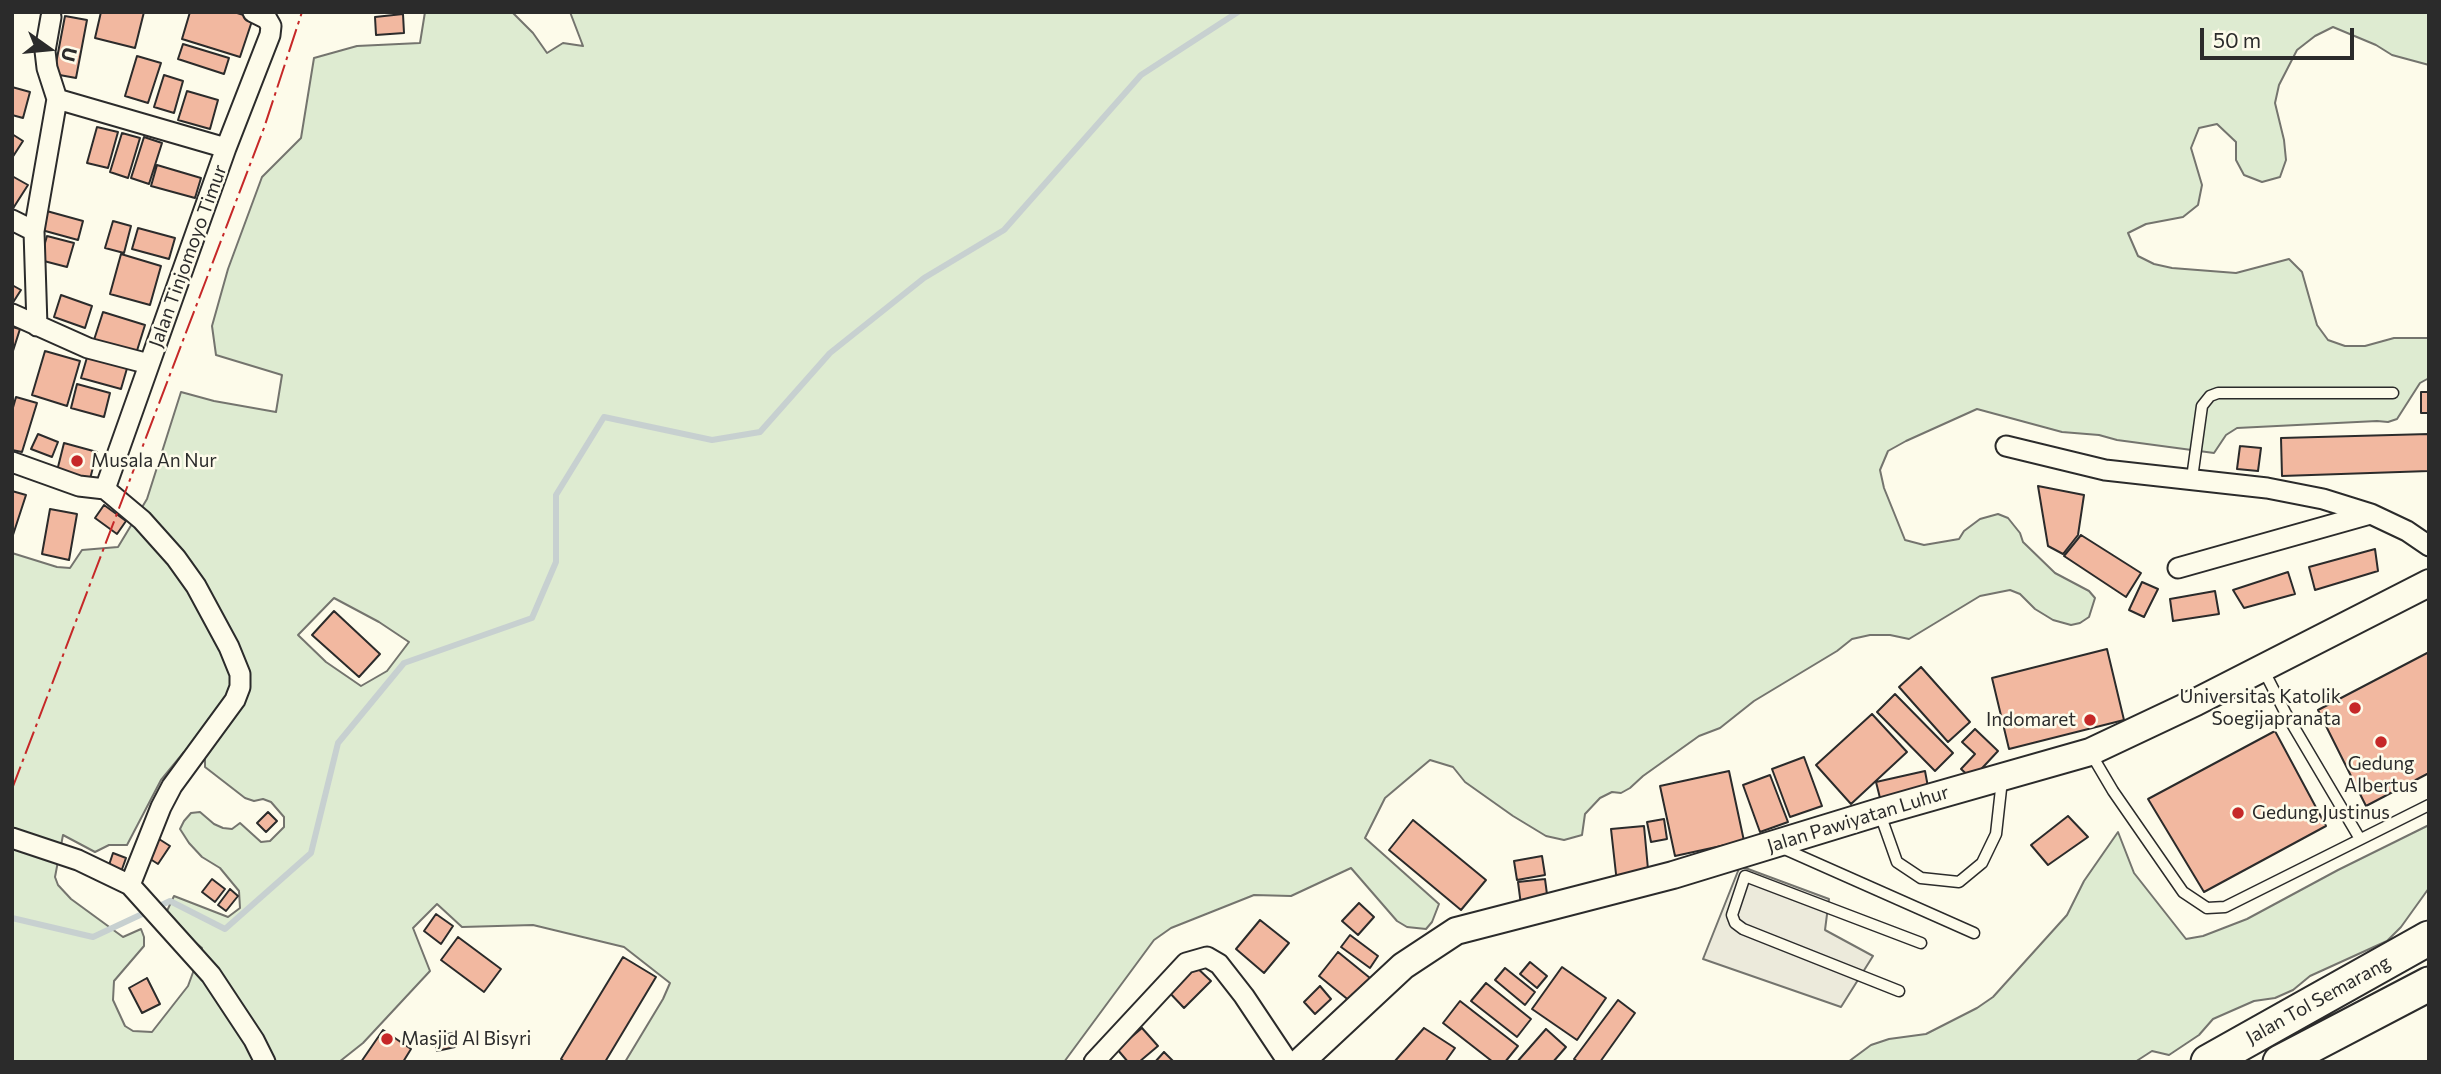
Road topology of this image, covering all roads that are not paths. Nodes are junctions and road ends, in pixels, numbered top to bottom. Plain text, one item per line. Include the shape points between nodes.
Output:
1 (253, 12) edge
2 (48, 14) edge
3 (57, 99) junction
4 (226, 148) junction
5 (12, 220) edge
6 (34, 231) junction
7 (12, 314) edge
8 (37, 326) junction
9 (149, 364) junction
10 (2393, 393) dead end
11 (2006, 446) dead end
12 (12, 462) edge
13 (2192, 478) junction
14 (105, 489) junction
15 (2371, 514) junction
16 (2429, 546) edge
17 (2178, 568) dead end
18 (2429, 583) edge
19 (2263, 669) junction
20 (2090, 752) junction
21 (2003, 776) junction
22 (2429, 805) edge
23 (1879, 812) junction
24 (12, 838) edge
25 (2360, 839) junction
26 (1773, 844) junction
27 (1741, 866) junction
28 (137, 892) junction
29 (1974, 933) dead end
30 (2429, 938) edge
31 (1921, 943) dead end
32 (2429, 984) edge
33 (1899, 990) dead end
34 (265, 1062) edge
35 (1094, 1062) edge
36 (1287, 1062) edge
37 (1300, 1062) edge
38 (2208, 1062) edge
39 (2280, 1062) edge

1 - 4 street, Jalan Tinjomoyo Timur via 267,19 270,35
2 - 3 street via 45,51
3 - 4 street, Jalan Tinjomoyo Timur
3 - 6 street
4 - 9 street, Jalan Tinjomoyo Timur
5 - 6 street
6 - 8 street
7 - 8 street, Jalan Tinjomoyo Timur
8 - 9 street, Jalan Tinjomoyo Timur via 88,348
9 - 14 street, Jalan Tinjomoyo Timur
10 - 13 lane via 2210,396 2202,406
11 - 13 street via 2105,470
12 - 14 street via 79,486
13 - 15 street via 2289,492
14 - 28 street via 142,520 196,586 240,674 235,700 172,786 162,807
15 - 16 street
15 - 17 street
18 - 19 main road, Jalan Pawiyatan Luhur
19 - 20 main road, Jalan Pawiyatan Luhur
19 - 25 lane
20 - 21 main road, Jalan Pawiyatan Luhur
20 - 25 lane via 2183,892 2207,908 2225,907
21 - 23 main road, Jalan Pawiyatan Luhur
21 - 23 lane via 1996,834 1982,863 1959,881 1920,878 1897,862
22 - 25 lane
23 - 26 main road, Jalan Pawiyatan Luhur
24 - 28 street via 78,860
26 - 27 main road, Jalan Pawiyatan Luhur
26 - 29 lane
27 - 31 lane
27 - 33 lane via 1732,915 1735,923
27 - 37 main road, Jalan Pawiyatan Luhur via 1673,875 1456,931 1403,966
28 - 34 street via 211,975
30 - 38 highway, Jalan Tol Semarang
32 - 39 highway, Jalan Tol Semarang
35 - 36 street via 1186,963 1207,957 1219,964 1244,996

